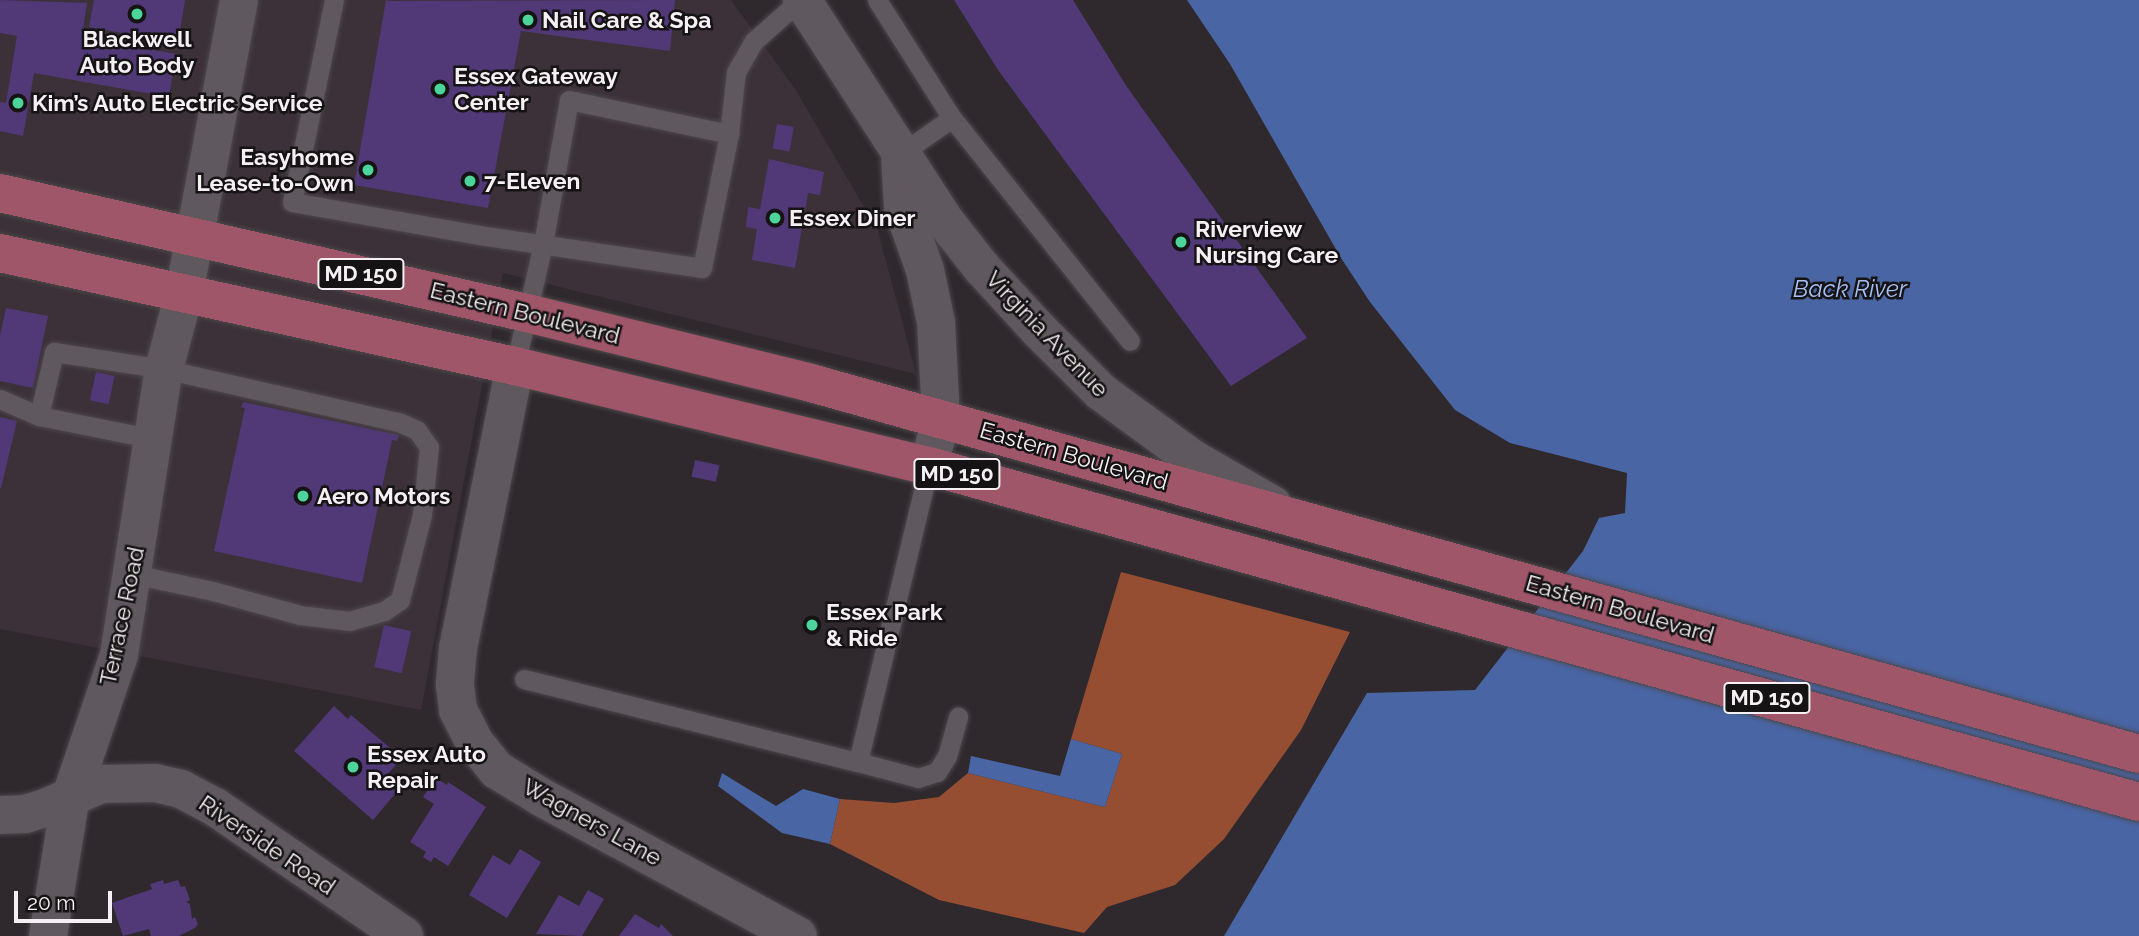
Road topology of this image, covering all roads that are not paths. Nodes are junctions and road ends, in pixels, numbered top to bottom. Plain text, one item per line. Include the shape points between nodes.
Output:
1 (239, 0) edge
2 (334, 0) edge
3 (801, 0) edge
4 (877, 0) edge
5 (952, 118) junction
6 (729, 134) junction
7 (900, 154) junction
8 (0, 192) edge
9 (195, 235) junction
10 (543, 244) junction
11 (0, 253) edge
12 (184, 294) junction
13 (527, 313) junction
14 (1130, 341) dead end
15 (515, 366) junction
16 (164, 369) junction
17 (0, 400) edge
18 (39, 416) junction
19 (942, 418) junction
20 (154, 439) junction
21 (929, 466) junction
22 (1302, 521) junction
23 (132, 574) junction
24 (524, 680) dead end
25 (958, 717) dead end
26 (2139, 754) edge
27 (858, 762) junction
28 (71, 796) junction
29 (2139, 802) edge
30 (0, 815) edge
31 (48, 936) edge
32 (404, 936) edge
33 (798, 936) edge

1 - 9 street, Terrace Road
2 - 10 lane via 292,202
3 - 6 lane via 754,41 736,72
3 - 7 street, Virginia Avenue
4 - 5 lane
5 - 7 lane
5 - 14 lane
6 - 10 lane via 702,268
6 - 10 lane via 569,100
7 - 19 street, Virginia Avenue via 903,208 925,270 936,322
7 - 22 street, Virginia Avenue via 982,268 1101,392 1192,459
8 - 9 main road, Eastern Boulevard / MD 150
9 - 12 street, Terrace Road
9 - 13 main road, Eastern Boulevard / MD 150
10 - 13 lane
11 - 12 main road, Eastern Boulevard / MD 150
12 - 15 main road, Eastern Boulevard / MD 150
12 - 16 street, Terrace Road
13 - 15 lane
13 - 19 main road, Eastern Boulevard / MD 150
15 - 21 main road, Eastern Boulevard / MD 150
15 - 33 street, Wagners Lane via 458,648 458,710 475,743 497,770
16 - 18 lane via 54,352
16 - 20 street, Terrace Road
16 - 23 lane via 411,425 429,447 422,515 400,600 384,611 350,621 300,615
17 - 18 lane
18 - 20 lane
19 - 21 street, Virginia Avenue
19 - 22 main road, Eastern Boulevard / MD 150
20 - 23 street, Terrace Road
21 - 27 lane
21 - 29 main road, Eastern Boulevard / MD 150
22 - 26 main road, Eastern Boulevard / MD 150
23 - 28 street, Terrace Road via 118,655
24 - 27 lane
25 - 27 lane via 947,756 937,772 919,778
28 - 30 street, Riverside Road via 25,814
28 - 31 street, Terrace Road
28 - 32 street, Riverside Road via 101,784 132,782 181,789 215,807

